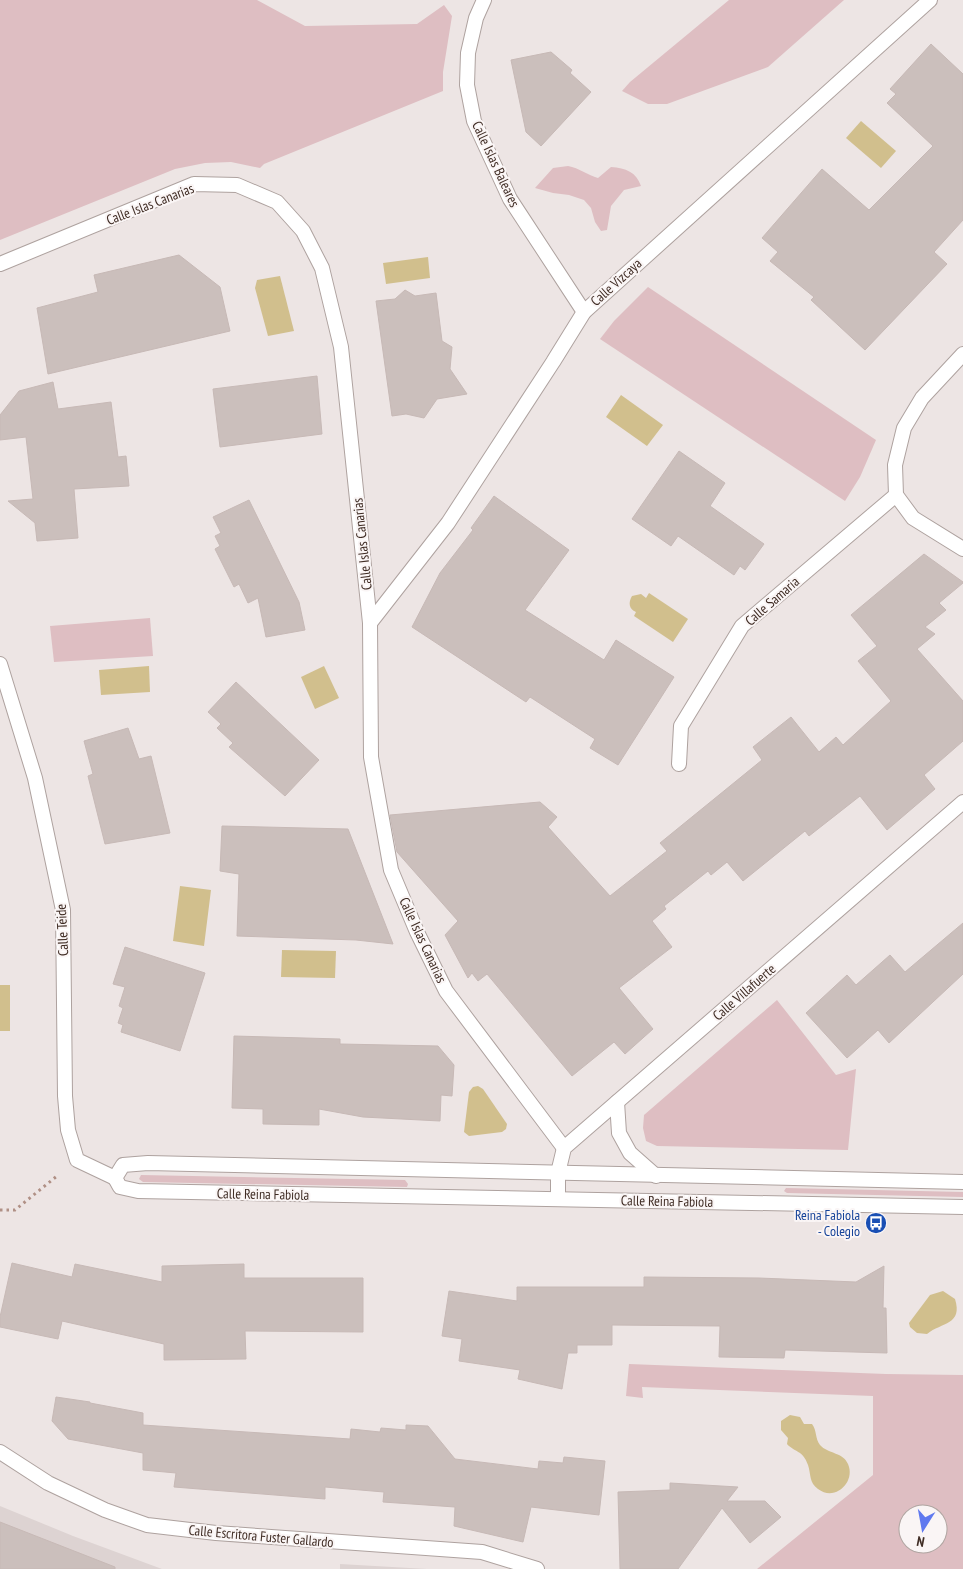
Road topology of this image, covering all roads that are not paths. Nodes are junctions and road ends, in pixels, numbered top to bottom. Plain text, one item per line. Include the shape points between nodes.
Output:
1 (484, 0) edge
2 (930, 0) edge
3 (0, 264) edge
4 (584, 312) junction
5 (963, 354) edge
6 (896, 494) junction
7 (963, 549) edge
8 (370, 623) junction
9 (0, 664) edge
10 (679, 764) dead end
11 (963, 802) edge
12 (617, 1102) junction
13 (564, 1148) junction
14 (558, 1173) junction
15 (656, 1176) junction
16 (115, 1178) junction
17 (963, 1182) edge
18 (558, 1199) junction
19 (963, 1207) edge
20 (0, 1452) edge
21 (537, 1569) edge

1 - 4 street, Calle Islas Baleares via 476,18 468,54 467,85 474,121 510,199
2 - 4 street, Calle Vizcaya
3 - 8 street, Calle Islas Canarias via 194,184 237,185 277,202 303,231 322,268 340,347
4 - 8 street, Calle Vizcaya via 448,523
5 - 6 street via 922,398 904,428 895,465
6 - 7 street via 913,518
6 - 10 street, Calle Samaria via 742,626 681,726
8 - 13 street, Calle Islas Canarias via 371,757 391,870 446,991
9 - 16 street, Calle Teide via 35,778 63,910 68,1130 77,1160
11 - 12 street, Calle Villafuerte
12 - 13 street, Calle Villafuerte
12 - 15 street, Calle Reina Fabiola via 620,1132 630,1153
13 - 14 street
14 - 15 street, Calle Reina Fabiola
14 - 16 street, Calle Reina Fabiola via 148,1162 123,1165
14 - 18 street
15 - 17 street, Calle Reina Fabiola
16 - 18 street, Calle Reina Fabiola via 120,1187 138,1191
18 - 19 street, Calle Reina Fabiola
20 - 21 street, Calle Escritora Fuster Gallardo via 48,1483 105,1510 147,1525 482,1552

